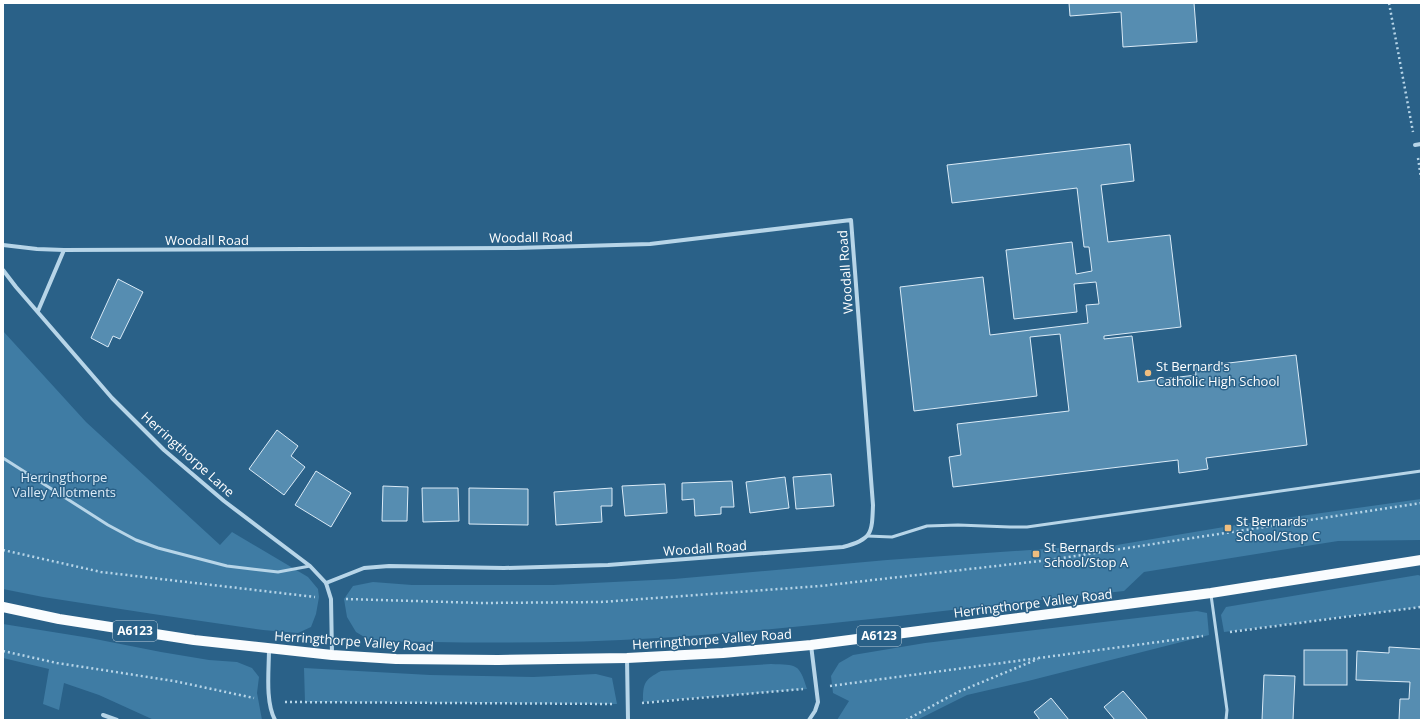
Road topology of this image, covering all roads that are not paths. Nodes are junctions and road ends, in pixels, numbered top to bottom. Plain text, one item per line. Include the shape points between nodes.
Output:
1 (1421, 144) edge
2 (1415, 145) road end
3 (3, 245) edge
4 (64, 250) junction
5 (3, 270) edge
6 (38, 311) junction
7 (3, 458) edge
8 (1421, 471) edge
9 (867, 536) junction
10 (1421, 560) edge
11 (310, 566) junction
12 (326, 583) junction
13 (1211, 593) junction
14 (3, 607) edge
15 (811, 645) junction
16 (269, 648) junction
17 (332, 655) junction
18 (627, 658) junction
19 (103, 715) dead end
20 (117, 720) edge
21 (275, 720) edge
22 (628, 720) edge
23 (809, 720) edge
24 (1226, 720) edge

1 - 2 street
3 - 4 street, Woodall Road
4 - 6 street
4 - 9 street, Woodall Road via 516,248 650,244 851,220 873,505 872,525
5 - 6 street, Herringthorpe Lane
6 - 11 street, Herringthorpe Lane via 112,398 164,450 224,501
7 - 11 lane via 108,525 158,548 227,566 278,572
8 - 9 lane via 1027,527 927,526 892,537
9 - 12 street, Woodall Road via 860,542 843,547 608,565 364,568
10 - 13 main road, Herringthorpe Valley Road / A6123
11 - 12 street, Herringthorpe Lane
12 - 17 street, Herringthorpe Lane via 331,599
13 - 15 main road, Herringthorpe Valley Road / A6123
13 - 24 lane via 1227,710
14 - 16 main road, Herringthorpe Valley Road / A6123 via 59,619 194,640
15 - 18 main road, Herringthorpe Valley Road / A6123
15 - 23 street via 818,702
16 - 17 main road, Herringthorpe Valley Road / A6123
16 - 21 street via 269,702
17 - 18 main road, Herringthorpe Valley Road / A6123 via 498,660
18 - 22 street
19 - 20 street

